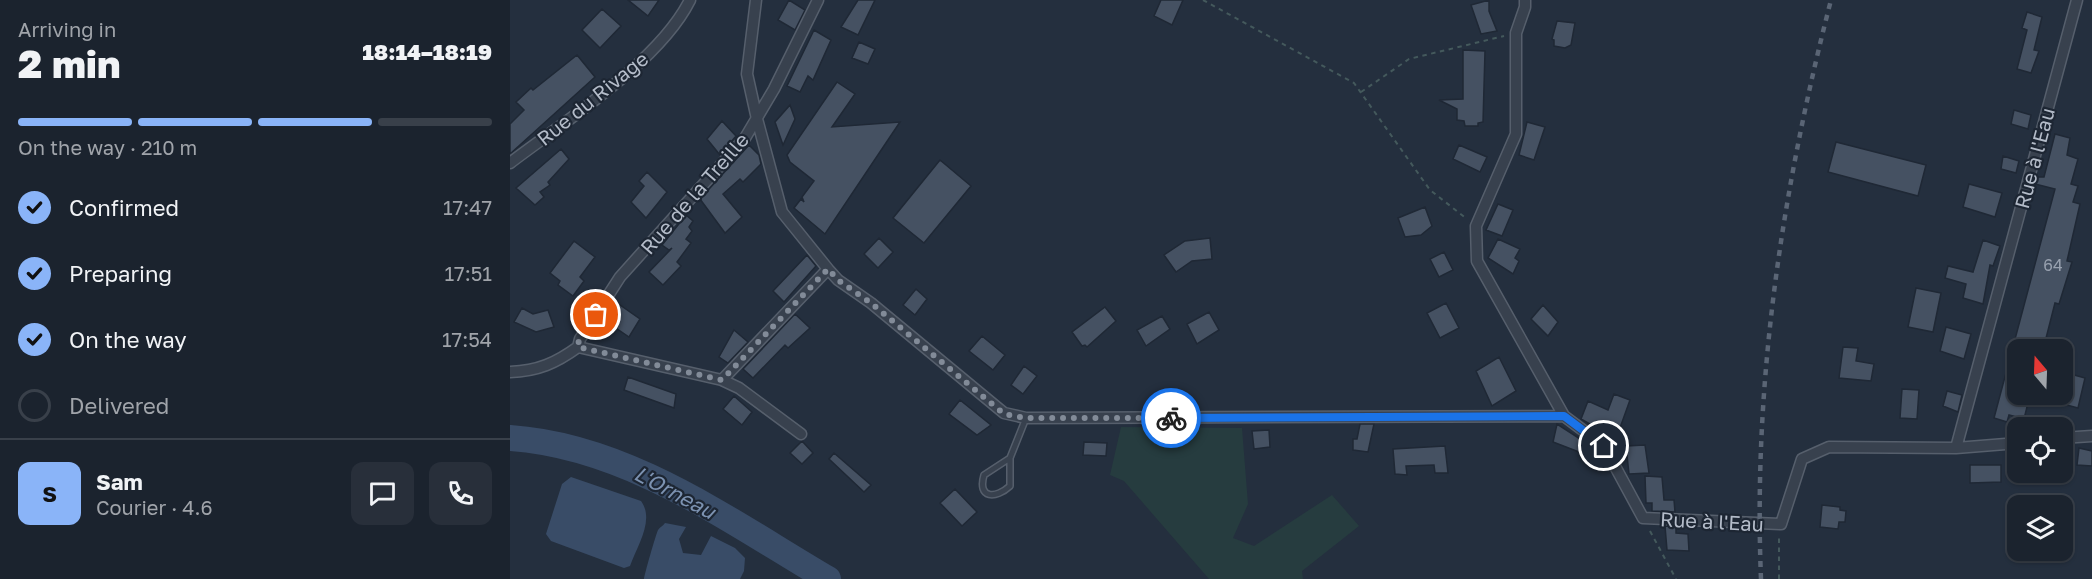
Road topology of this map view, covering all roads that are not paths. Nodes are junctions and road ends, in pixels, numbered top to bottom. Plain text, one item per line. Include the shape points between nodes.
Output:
1 (690, 0) edge
2 (756, 0) edge
3 (818, 0) edge
4 (1524, 0) edge
5 (2077, 0) edge
6 (757, 119) junction
7 (510, 163) edge
8 (828, 269) junction
9 (578, 347) junction
10 (510, 372) edge
11 (722, 380) junction
12 (1564, 416) junction
13 (1026, 418) junction
14 (801, 434) dead end
15 (2092, 436) edge
16 (2073, 437) edge
17 (2007, 443) edge
18 (1956, 448) junction
19 (1010, 458) junction

1 - 7 street, Rue du Rivage via 660,42 625,75
2 - 6 street via 747,74
3 - 6 street, Rue de la Treille
4 - 12 street, Rue à l'Eau via 1526,7 1516,33 1516,134 1476,226 1477,261
5 - 18 street, Rue à l'Eau
6 - 8 street via 782,212
6 - 9 street, Rue de la Treille via 745,138 620,277 579,339
8 - 11 street
8 - 13 street via 1004,414
9 - 10 street via 556,363 534,371
9 - 11 street
11 - 14 street
12 - 13 street
12 - 18 street, Rue à l'Eau via 1604,446 1643,518 1781,524 1802,459 1829,447
13 - 19 lane
15 - 16 street
17 - 18 street
19 - 19 lane via 984,475 984,491 991,496 1010,486

